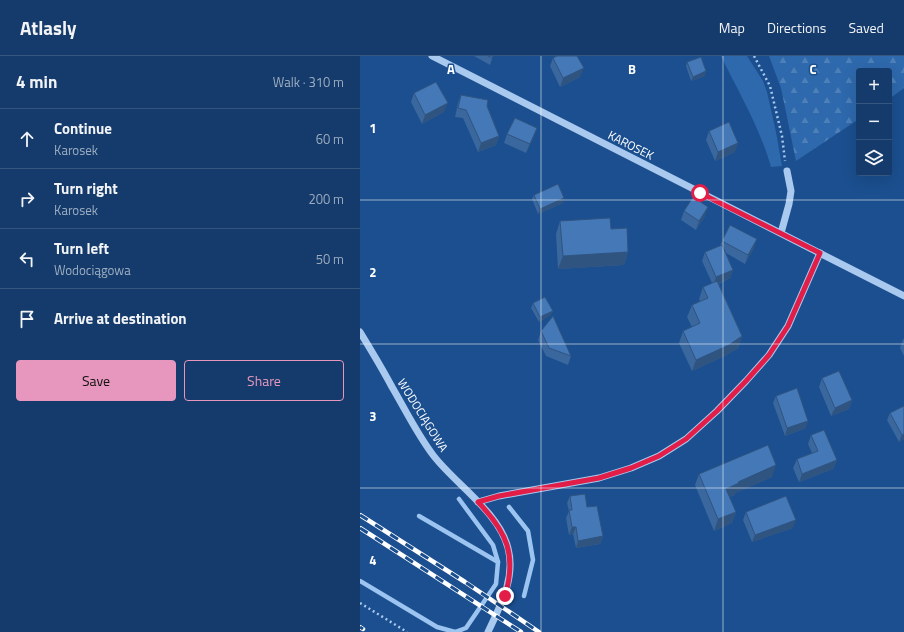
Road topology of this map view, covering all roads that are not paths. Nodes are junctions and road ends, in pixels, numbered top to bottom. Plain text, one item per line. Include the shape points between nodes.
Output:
1 (432, 56) edge
2 (787, 171) road end
3 (781, 233) junction
4 (820, 253) junction
5 (904, 296) edge
6 (360, 332) edge
7 (478, 502) junction
8 (488, 632) edge

1 - 3 street, KAROSEK
2 - 3 street via 791,191
3 - 4 street, KAROSEK
4 - 5 street, KAROSEK
4 - 7 street via 788,326 769,355 717,411 686,439 659,456 599,478
6 - 7 street, WODOCIĄGOWA via 432,455
7 - 8 street, WODOCIĄGOWA via 492,517 509,549 509,581 505,596

